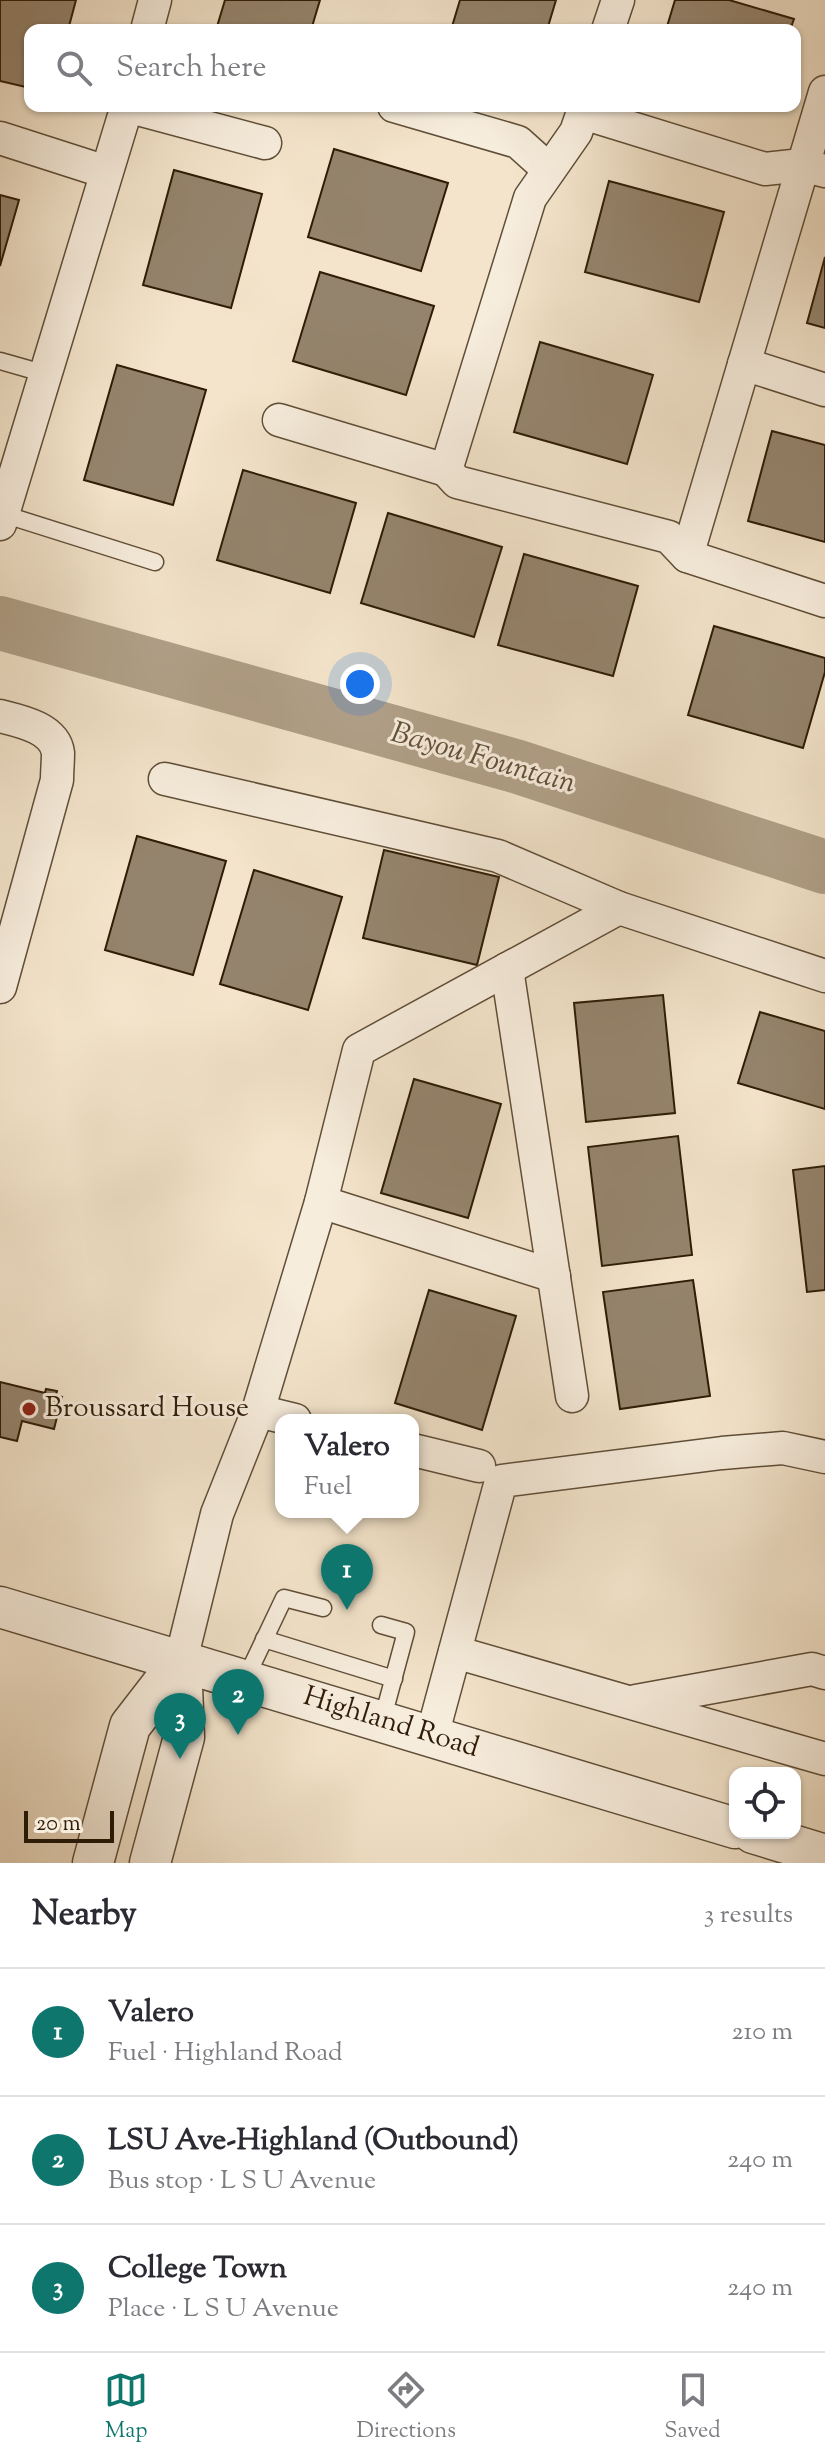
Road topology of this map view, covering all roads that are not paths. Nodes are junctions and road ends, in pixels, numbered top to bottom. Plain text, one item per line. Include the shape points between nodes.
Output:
1 (155, 0) edge
2 (618, 0) edge
3 (149, 24) edge
4 (610, 24) edge
5 (825, 92) edge
6 (125, 112) edge
7 (149, 112) edge
8 (415, 112) edge
9 (583, 112) edge
10 (590, 112) edge
11 (0, 138) edge
12 (265, 143) dead end
13 (814, 168) edge
14 (549, 170) junction
15 (106, 172) junction
16 (0, 361) edge
17 (744, 364) junction
18 (46, 374) junction
19 (825, 390) edge
20 (279, 420) dead end
21 (446, 470) junction
22 (1, 519) edge
23 (687, 556) junction
24 (155, 562) dead end
25 (825, 601) edge
26 (0, 716) edge
27 (165, 779) dead end
28 (619, 908) junction
29 (507, 969) junction
30 (825, 976) edge
31 (0, 987) edge
32 (321, 1202) junction
33 (554, 1276) junction
34 (572, 1396) dead end
35 (258, 1411) junction
36 (275, 1415) edge
37 (419, 1451) edge
38 (825, 1457) edge
39 (479, 1466) dead end
40 (0, 1607) edge
41 (323, 1608) dead end
42 (381, 1625) dead end
43 (264, 1639) junction
44 (455, 1652) junction
45 (181, 1660) junction
46 (825, 1673) edge
47 (394, 1679) junction
48 (245, 1680) junction
49 (627, 1702) junction
50 (382, 1721) junction
51 (432, 1736) junction
52 (825, 1759) edge
53 (729, 1826) edge
54 (773, 1839) edge
55 (825, 1855) edge
56 (93, 1863) edge
57 (150, 1863) edge

1 - 3 street
2 - 4 street
5 - 13 street
6 - 15 street
7 - 12 street
8 - 14 street via 518,142
9 - 14 street
10 - 13 street via 765,169
11 - 15 street
13 - 17 street
14 - 21 street via 530,198
15 - 18 street
16 - 18 lane
17 - 19 street
17 - 23 street
18 - 22 street
20 - 21 street
21 - 23 street via 457,482 669,537
22 - 24 lane
23 - 25 street
26 - 31 street via 33,725 58,749 57,780
27 - 28 street via 498,856
28 - 29 street
28 - 30 street
29 - 32 street via 359,1050
29 - 33 street
32 - 33 street
32 - 35 street
33 - 34 street
35 - 36 street
35 - 45 street via 217,1514
37 - 39 street
38 - 44 street via 783,1448 501,1481
40 - 45 street, Highland Road
41 - 43 lane via 284,1598
42 - 47 lane via 406,1632
43 - 47 lane
43 - 48 lane
44 - 49 street
44 - 51 street
45 - 48 street, Highland Road
45 - 56 street via 130,1726
45 - 57 street via 184,1737
46 - 49 street via 812,1669
47 - 50 lane
48 - 50 street, Highland Road
49 - 52 street
50 - 51 street, Highland Road
51 - 53 street, Highland Road
54 - 55 street

